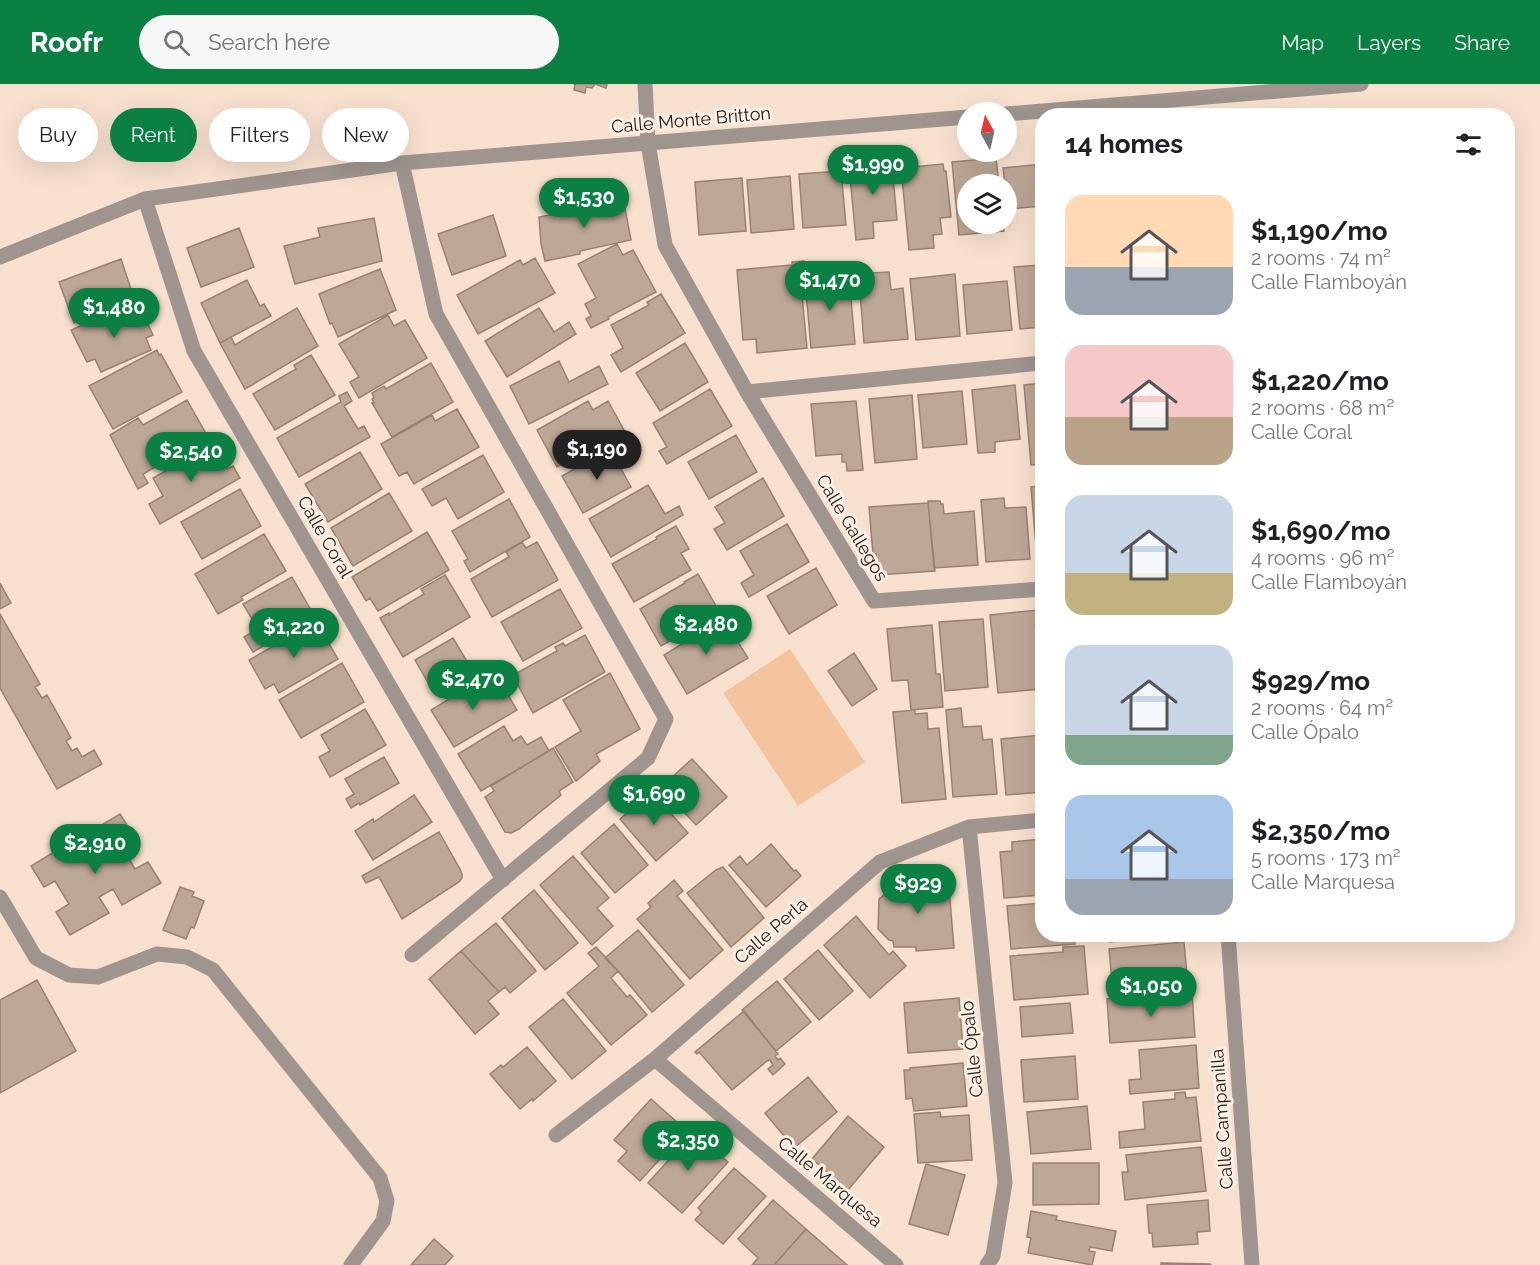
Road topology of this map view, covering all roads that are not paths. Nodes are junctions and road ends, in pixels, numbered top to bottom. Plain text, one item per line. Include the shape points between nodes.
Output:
1 (645, 84) edge
2 (1361, 84) edge
3 (1169, 108) edge
4 (1035, 113) edge
5 (1017, 114) edge
6 (957, 118) edge
7 (648, 143) junction
8 (402, 164) junction
9 (146, 199) junction
10 (0, 257) edge
11 (1035, 364) edge
12 (747, 392) junction
13 (1035, 590) edge
14 (1035, 821) edge
15 (969, 827) junction
16 (503, 880) junction
17 (0, 897) edge
18 (1229, 942) edge
19 (412, 955) dead end
20 (656, 1059) junction
21 (555, 1135) dead end
22 (351, 1265) edge
23 (896, 1265) edge
24 (987, 1265) edge
25 (1252, 1265) edge

1 - 7 street, Calle Gallegos
2 - 3 street
4 - 5 street
6 - 7 street, Calle Monte Britton
7 - 8 street, Calle Monte Britton
7 - 12 street, Calle Gallegos via 665,245
8 - 9 street, Calle Monte Britton
8 - 16 street via 436,314 666,718 648,758
9 - 10 street, Calle Monte Britton
9 - 16 street, Calle Coral via 194,351
11 - 12 street
12 - 13 street, Calle Gallegos via 874,601
14 - 15 street, Calle Perla
15 - 20 street, Calle Perla via 880,862
15 - 24 street, Calle Ópalo via 1005,1183 993,1256
16 - 19 street
17 - 22 street via 36,958 69,975 98,977 157,954 187,957 213,970 380,1178 387,1201 383,1221
18 - 25 street, Calle Campanilla
20 - 21 street, Calle Perla
20 - 23 street, Calle Marquesa

